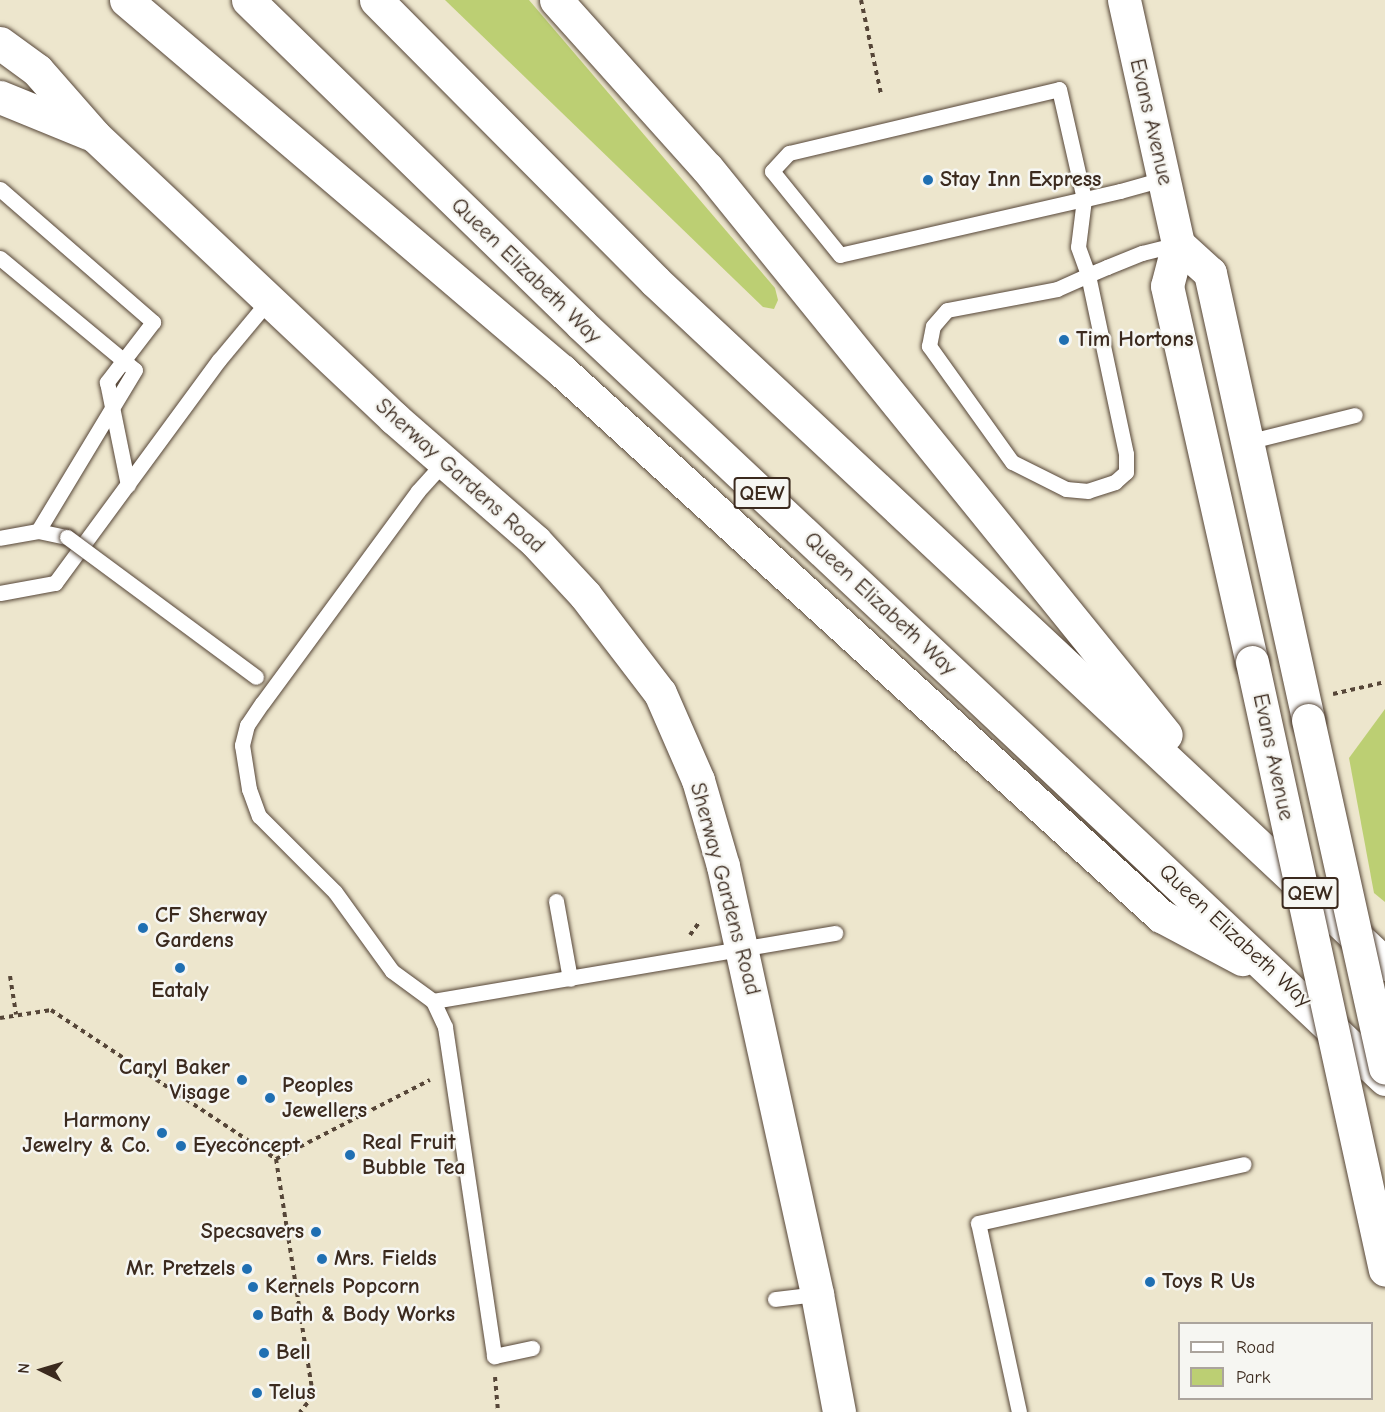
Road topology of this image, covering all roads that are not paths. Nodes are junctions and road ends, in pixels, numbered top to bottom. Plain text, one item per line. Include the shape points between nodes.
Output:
1 (126, 0) edge
2 (249, 0) edge
3 (376, 0) edge
4 (556, 0) edge
5 (1124, 0) edge
6 (0, 43) edge
7 (0, 97) edge
8 (95, 136) junction
9 (1163, 179) junction
10 (0, 189) edge
11 (1084, 199) junction
12 (1178, 244) junction
13 (0, 258) edge
14 (1088, 275) junction
15 (269, 300) junction
16 (1355, 415) dead end
17 (1246, 442) junction
18 (445, 461) junction
19 (128, 485) junction
20 (38, 531) junction
21 (0, 538) edge
22 (0, 593) edge
23 (272, 688) junction
24 (1234, 822) junction
25 (556, 902) dead end
26 (835, 933) dead end
27 (743, 948) junction
28 (1385, 964) edge
29 (570, 979) junction
30 (1281, 980) junction
31 (434, 1001) junction
32 (1385, 1068) edge
33 (1385, 1079) edge
34 (1244, 1164) dead end
35 (1385, 1270) edge
36 (817, 1294) junction
37 (775, 1299) dead end
38 (532, 1348) dead end
39 (839, 1412) edge
40 (1019, 1412) edge

1 - 30 main road via 562,371 1161,916
2 - 30 main road, Queen Elizabeth Way / QEW via 581,324
3 - 24 main road via 655,281
4 - 24 main road via 707,168 1005,532
5 - 9 main road, Evans Avenue
6 - 8 main road, Sherway Gardens Road via 37,70
7 - 8 main road, Sherway Gardens Road
8 - 15 main road, Sherway Gardens Road
9 - 11 lane
9 - 12 main road, Evans Avenue
10 - 19 lane via 153,321 107,382
11 - 11 lane via 1059,89 789,153 772,171 840,255
11 - 14 lane via 1078,247
12 - 14 lane via 1142,253
12 - 17 main road, Evans Avenue via 1210,273
12 - 35 main road, Evans Avenue, bridge via 1167,286
13 - 20 lane via 135,370
14 - 14 lane via 1057,289 947,310 933,326 929,346 1012,462 1066,489 1088,491 1115,482 1126,472 1126,454
15 - 18 main road, Sherway Gardens Road
15 - 19 lane via 219,360
16 - 17 lane
17 - 32 main road, Evans Avenue, bridge via 1317,708
18 - 23 lane via 418,491
18 - 27 main road, Sherway Gardens Road via 535,541 585,595 660,693 698,780
19 - 22 lane via 55,583
20 - 21 lane
20 - 23 lane, bridge via 67,537
23 - 31 lane via 243,734 252,802 272,831 335,892 392,971
24 - 28 main road, QEW
25 - 29 lane
26 - 27 lane
27 - 29 lane
27 - 36 main road, Sherway Gardens Road
29 - 31 lane
30 - 33 main road, Queen Elizabeth Way / QEW
31 - 38 lane via 445,1028 494,1356
34 - 40 lane via 978,1223
36 - 37 lane
36 - 39 main road, Sherway Gardens Road

